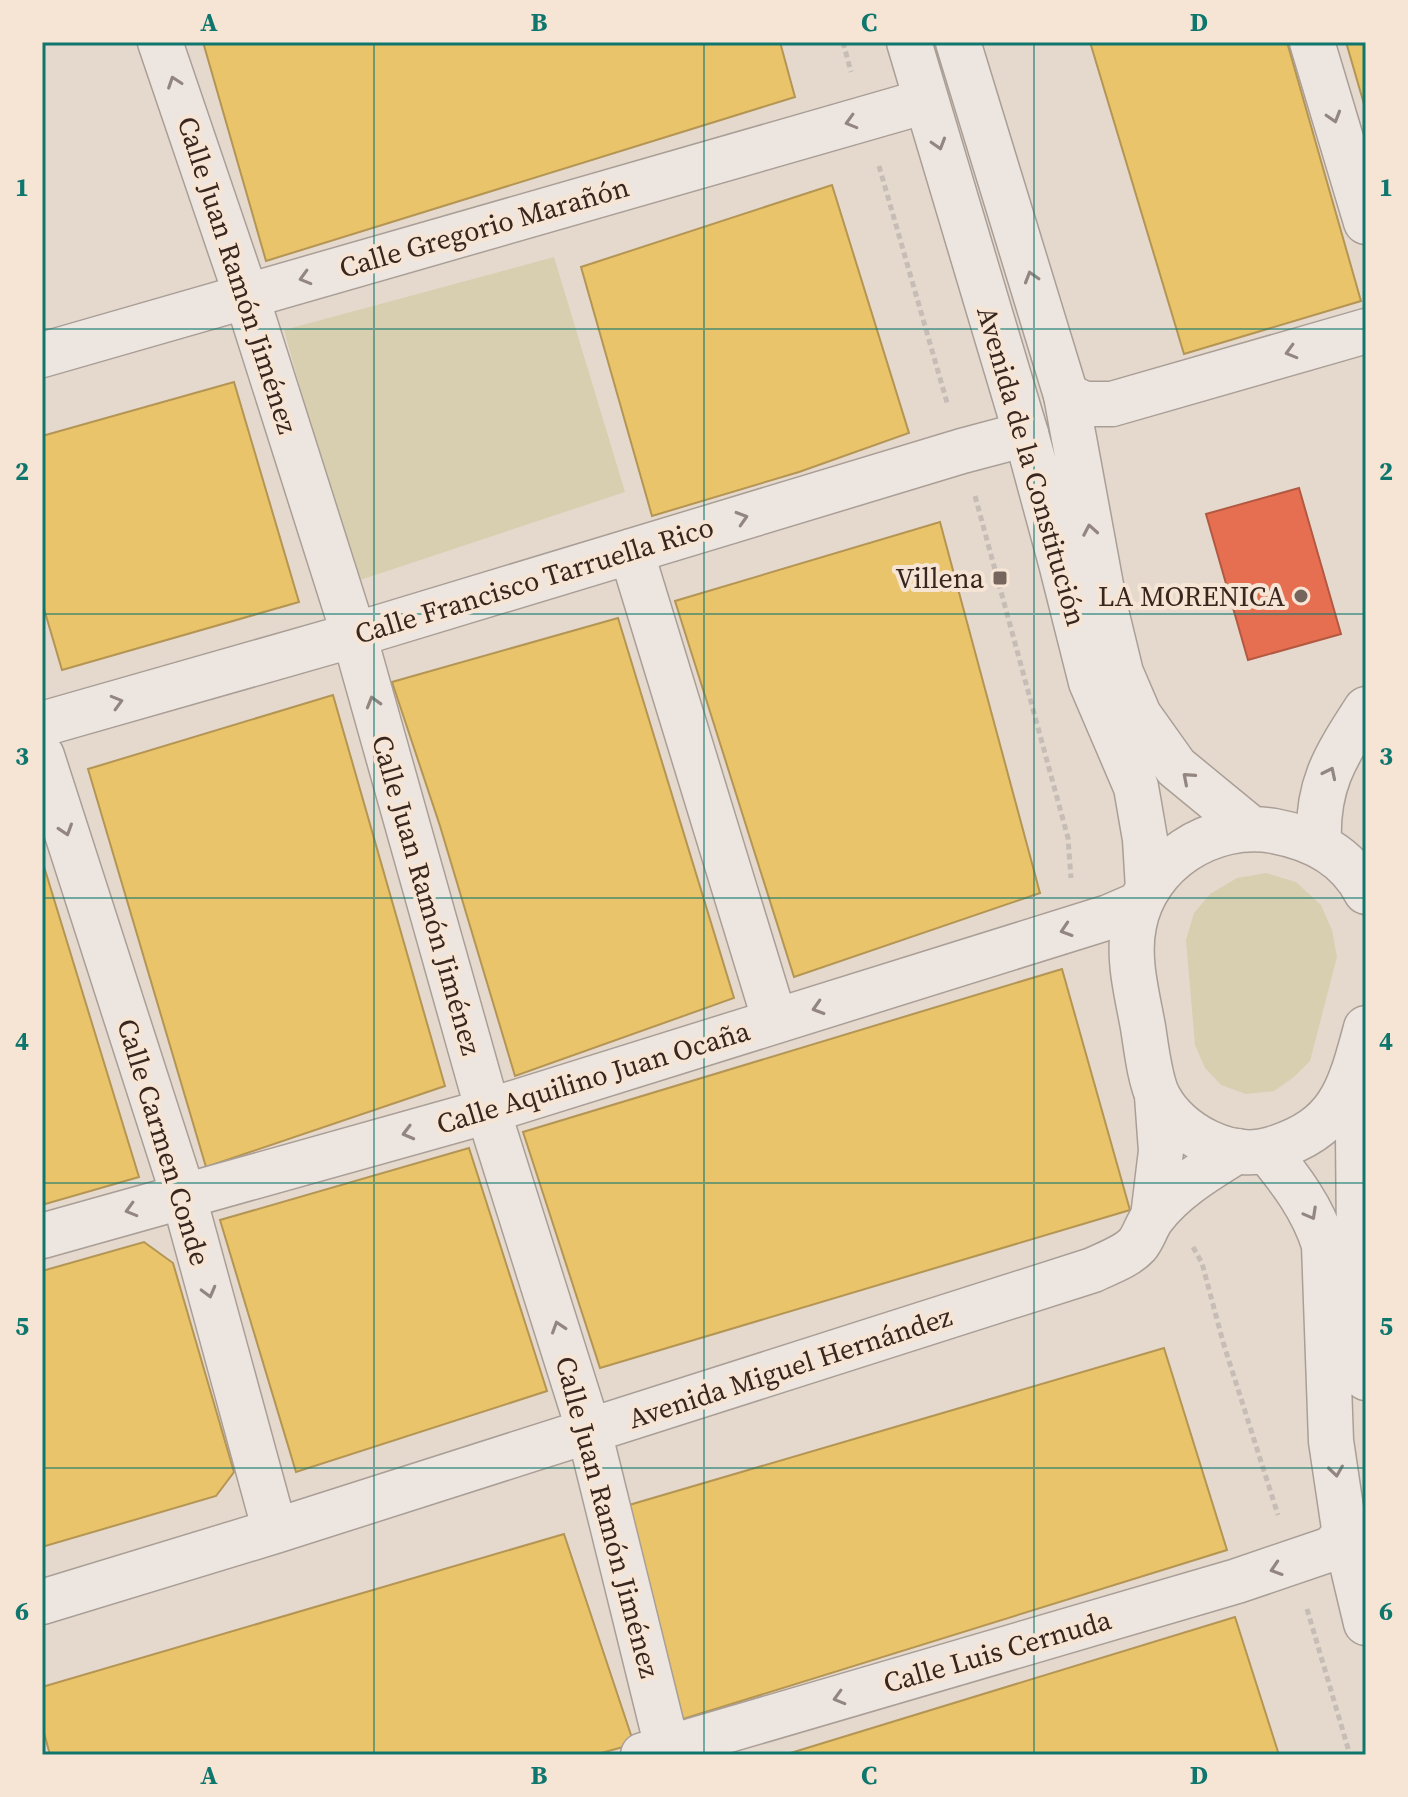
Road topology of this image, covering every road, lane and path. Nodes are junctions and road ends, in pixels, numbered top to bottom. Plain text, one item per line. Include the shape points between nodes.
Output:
1 (160, 42) edge
2 (909, 42) edge
3 (958, 42) edge
4 (1312, 42) edge
5 (926, 101) junction
6 (1366, 222) edge
7 (246, 295) junction
8 (1366, 331) edge
9 (42, 355) edge
10 (1066, 395) junction
11 (1026, 434) junction
12 (631, 551) junction
13 (354, 635) junction
14 (1363, 719) edge
15 (42, 724) edge
16 (42, 756) edge
17 (1249, 827) junction
18 (1348, 862) edge
19 (1144, 897) junction
20 (775, 1021) junction
21 (1360, 1058) edge
22 (1157, 1096) junction
23 (488, 1111) junction
24 (1252, 1151) junction
25 (183, 1194) junction
26 (1153, 1217) junction
27 (42, 1236) edge
28 (1364, 1309) edge
29 (1366, 1378) edge
30 (589, 1431) junction
31 (275, 1531) junction
32 (1345, 1535) junction
33 (1366, 1581) edge
34 (42, 1602) edge
35 (1366, 1623) edge
36 (660, 1753) edge

7 -> 1 street, Calle Juan Ramón Jiménez
2 - 5 street, Avenida de la Constitución
10 -> 3 street, Avenida de la Constitución
4 -> 6 street
5 -> 7 street, Calle Gregorio Marañón
5 -> 11 street, Avenida de la Constitución
7 - 9 street, Calle Gregorio Marañón
7 - 13 street, Calle Juan Ramón Jiménez
8 -> 10 street via 1112,404 1084,404
17 -> 10 street, Avenida de la Constitución via 1176,767 1139,715 1121,673
12 -> 11 street, Calle Francisco Tarruella Rico
11 - 19 street, Avenida de la Constitución via 1091,682 1136,787 1145,839
12 - 13 street, Calle Francisco Tarruella Rico
12 - 20 street
15 -> 13 street, Calle Francisco Tarruella Rico
23 -> 13 street, Calle Juan Ramón Jiménez
18 -> 14 street via 1318,819 1323,786
16 -> 25 street, Calle Carmen Conde
17 - 18 street via 1293,834
17 - 19 street via 1191,845 1168,863
19 -> 20 street, Calle Aquilino Juan Ocaña via 1109,917
19 - 22 street, Avenida de la Constitución via 1133,927 1132,953
20 - 23 street, Calle Aquilino Juan Ocaña
21 - 24 street, Avenida Miguel Hernández via 1336,1108 1322,1124 1301,1139
21 - 28 street
22 - 24 street via 1201,1139
22 - 26 street, Avenida Miguel Hernández via 1161,1151
23 -> 25 street, Calle Aquilino Juan Ocaña
30 -> 23 street, Calle Juan Ramón Jiménez
24 - 26 street, Avenida Miguel Hernández via 1203,1171
24 -> 32 street via 1292,1182 1324,1245 1331,1441
25 -> 27 street, Calle Aquilino Juan Ocaña
25 -> 31 street, Calle Carmen Conde
26 - 30 street, Avenida Miguel Hernández via 1137,1244 1093,1270
28 - 29 street
30 - 31 street, Avenida Miguel Hernández
30 - 36 street, Calle Juan Ramón Jiménez
31 - 34 street, Avenida Miguel Hernández
32 - 33 street
32 - 35 street
32 -> 36 street, Calle Luis Cernuda via 1331,1549 1251,1577

